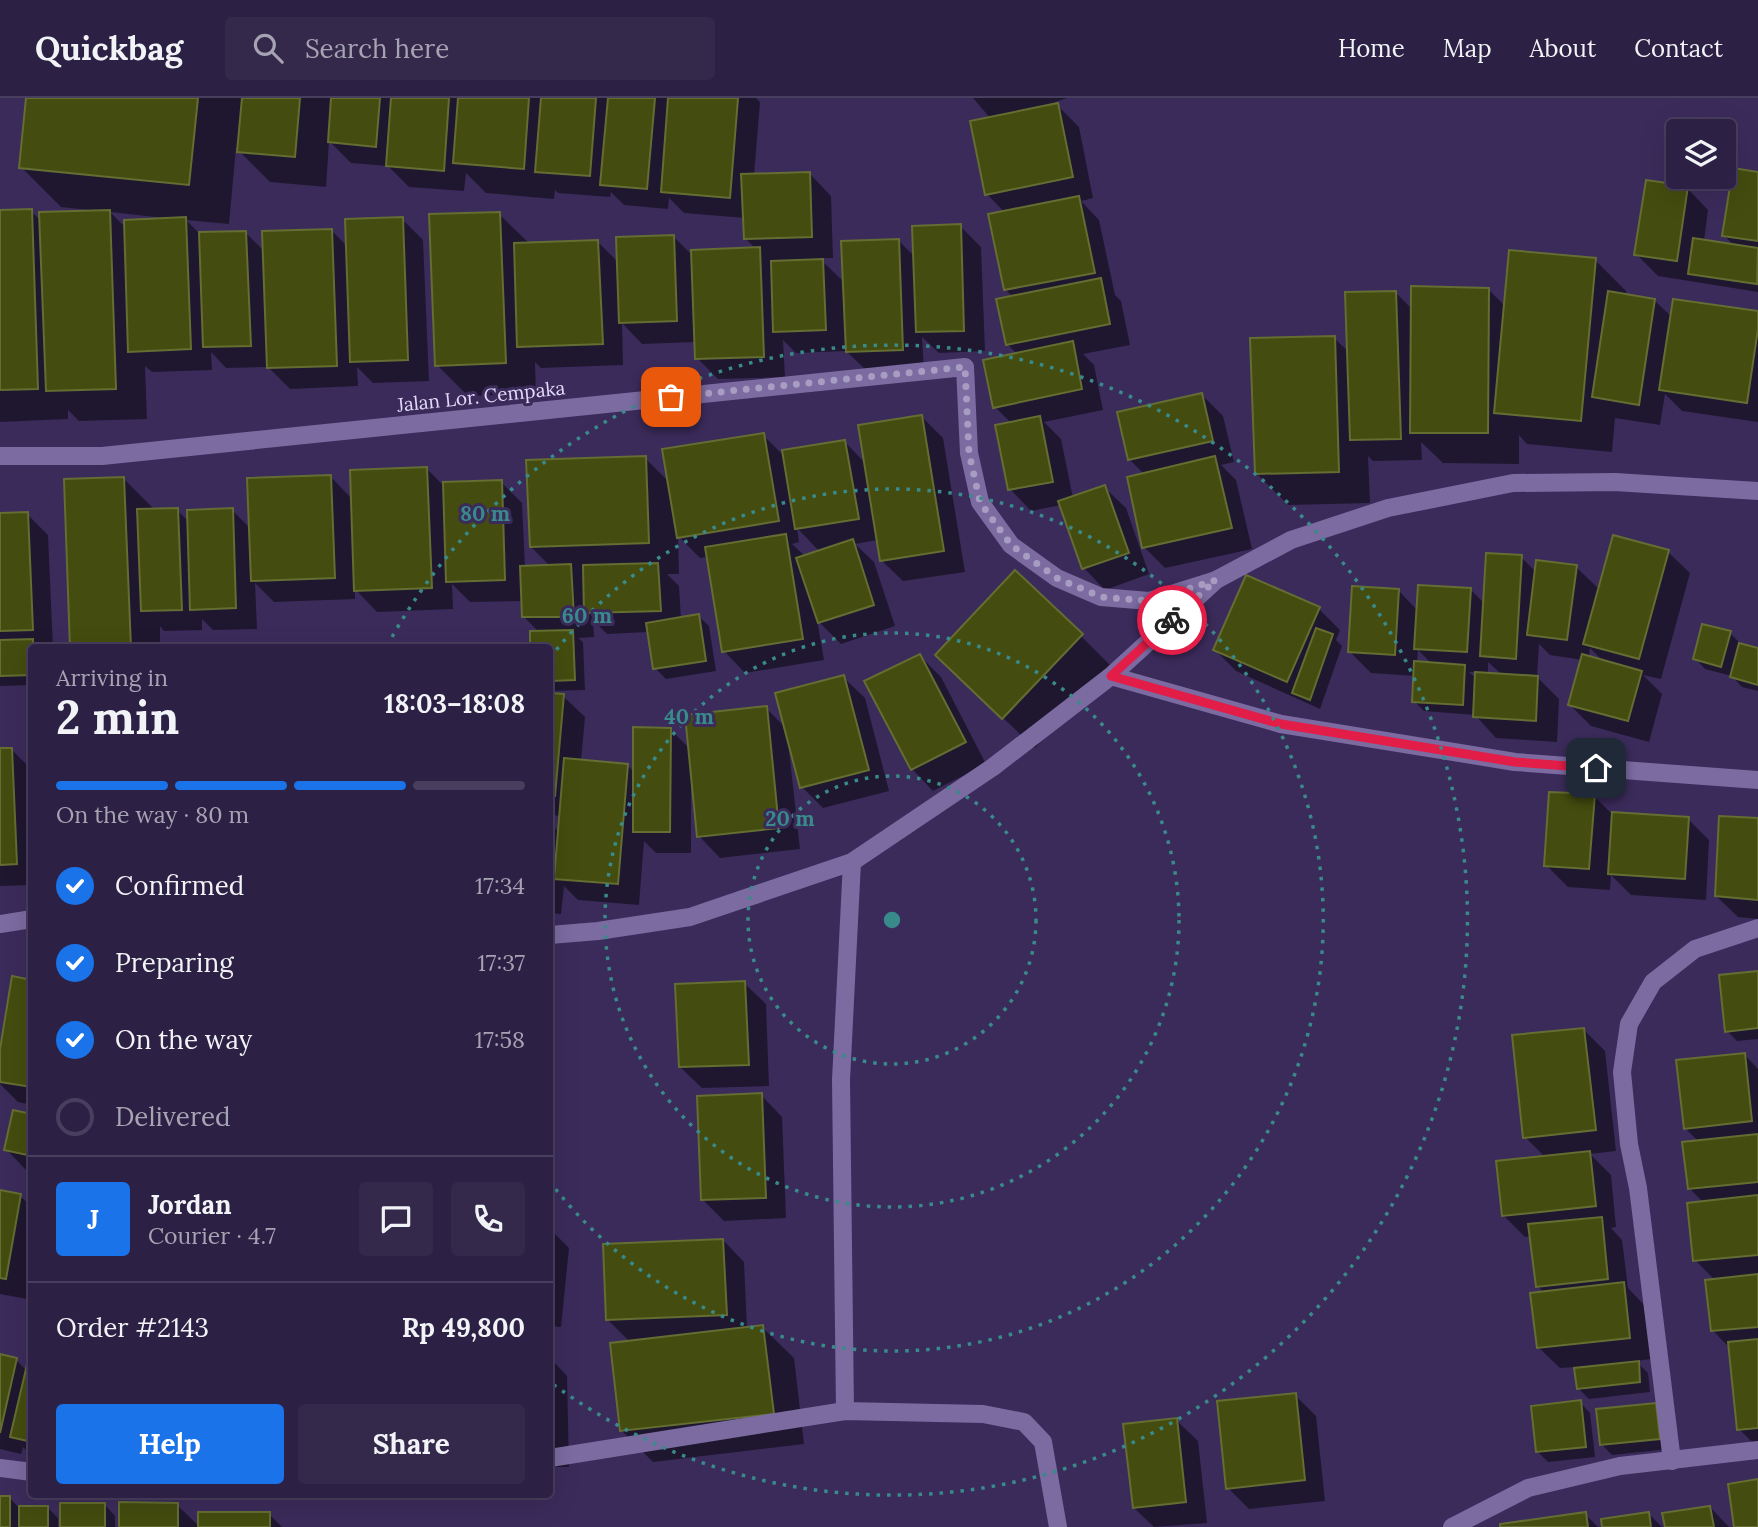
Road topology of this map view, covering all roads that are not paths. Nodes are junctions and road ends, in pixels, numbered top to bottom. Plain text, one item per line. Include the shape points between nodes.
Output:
1 (0, 456) edge
2 (1758, 491) edge
3 (1216, 580) junction
4 (1111, 676) junction
5 (1758, 780) edge
6 (852, 862) junction
7 (28, 920) edge
8 (0, 924) edge
9 (1758, 928) edge
10 (553, 935) edge
11 (845, 1410) junction
12 (1758, 1450) edge
13 (553, 1458) edge
14 (1672, 1461) junction
15 (0, 1468) edge
16 (28, 1472) edge
17 (1058, 1527) edge
18 (1452, 1527) edge

1 - 3 street, Jalan Lor. Cempaka via 102,456 965,367 969,453 980,502 1011,545 1057,578 1101,597 1149,601
2 - 3 street via 1615,482 1513,483 1388,508 1291,540
3 - 4 street
4 - 5 street via 1281,724 1474,756
4 - 6 street via 993,767
6 - 10 street via 690,917
6 - 11 street via 841,1080
7 - 8 street
9 - 14 street via 1695,949 1653,982 1629,1024 1622,1072 1626,1120
11 - 13 street
11 - 17 street via 983,1414 1024,1422 1043,1442
12 - 14 street
14 - 18 street via 1620,1466 1528,1488
15 - 16 street

